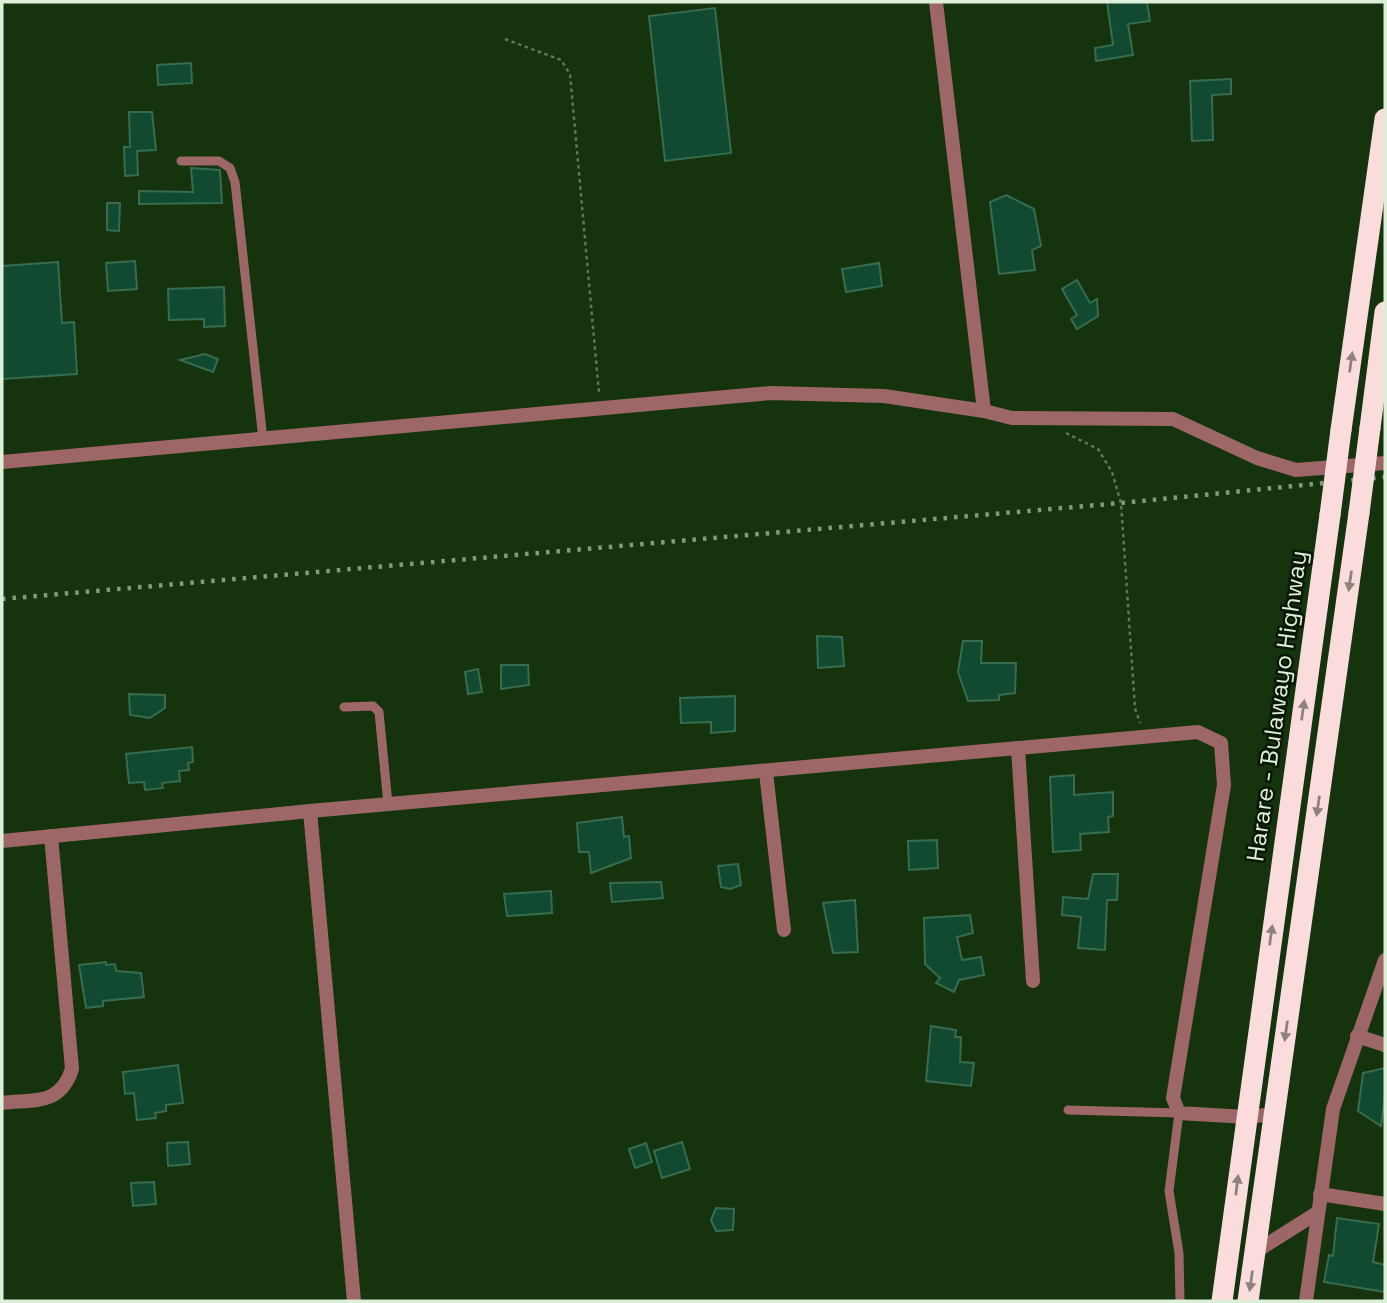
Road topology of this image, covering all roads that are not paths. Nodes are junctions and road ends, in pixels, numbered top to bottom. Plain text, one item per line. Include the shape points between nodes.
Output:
1 (936, 2) edge
2 (1385, 119) edge
3 (181, 161) dead end
4 (1385, 312) edge
5 (984, 411) junction
6 (262, 440) junction
7 (2, 461) edge
8 (1385, 463) edge
9 (344, 707) dead end
10 (1018, 748) junction
11 (766, 772) junction
12 (388, 804) junction
13 (310, 811) junction
14 (51, 836) junction
15 (2, 841) edge
16 (783, 929) dead end
17 (1385, 960) edge
18 (1033, 981) dead end
19 (1357, 1036) junction
20 (1385, 1045) edge
21 (2, 1103) edge
22 (1068, 1110) dead end
23 (1179, 1112) junction
24 (1274, 1114) junction
25 (1246, 1117) junction
26 (1320, 1194) junction
27 (1385, 1204) edge
28 (1317, 1213) junction
29 (1255, 1252) junction
30 (354, 1301) edge
31 (1180, 1301) edge
32 (1222, 1301) edge
33 (1248, 1301) edge
34 (1306, 1301) edge

1 - 5 street
25 -> 2 highway, Harare - Bulawayo Highway, bridge
3 - 6 lane via 219,161 230,168 235,182
4 -> 24 highway, bridge
5 - 6 street via 884,396 771,393
5 - 8 street via 1012,418 1173,419 1257,458 1296,470
6 - 7 street
9 - 12 lane via 373,706 379,712
10 - 11 street
10 - 18 street
10 - 23 street via 1206,734 1221,743 1224,785 1173,1098
11 - 12 street
11 - 16 street
12 - 13 street
13 - 14 street
13 - 30 street
14 - 15 street
14 - 21 street via 72,1069 66,1085 53,1097
17 - 19 street
19 - 20 street
19 - 26 street via 1333,1109
22 - 23 lane
23 - 25 street
23 - 31 lane via 1169,1191 1179,1253
24 - 25 street
24 - 29 highway
32 -> 25 highway, Harare - Bulawayo Highway
26 - 27 street
26 - 28 street
28 - 29 street
28 - 34 street
29 -> 33 highway

